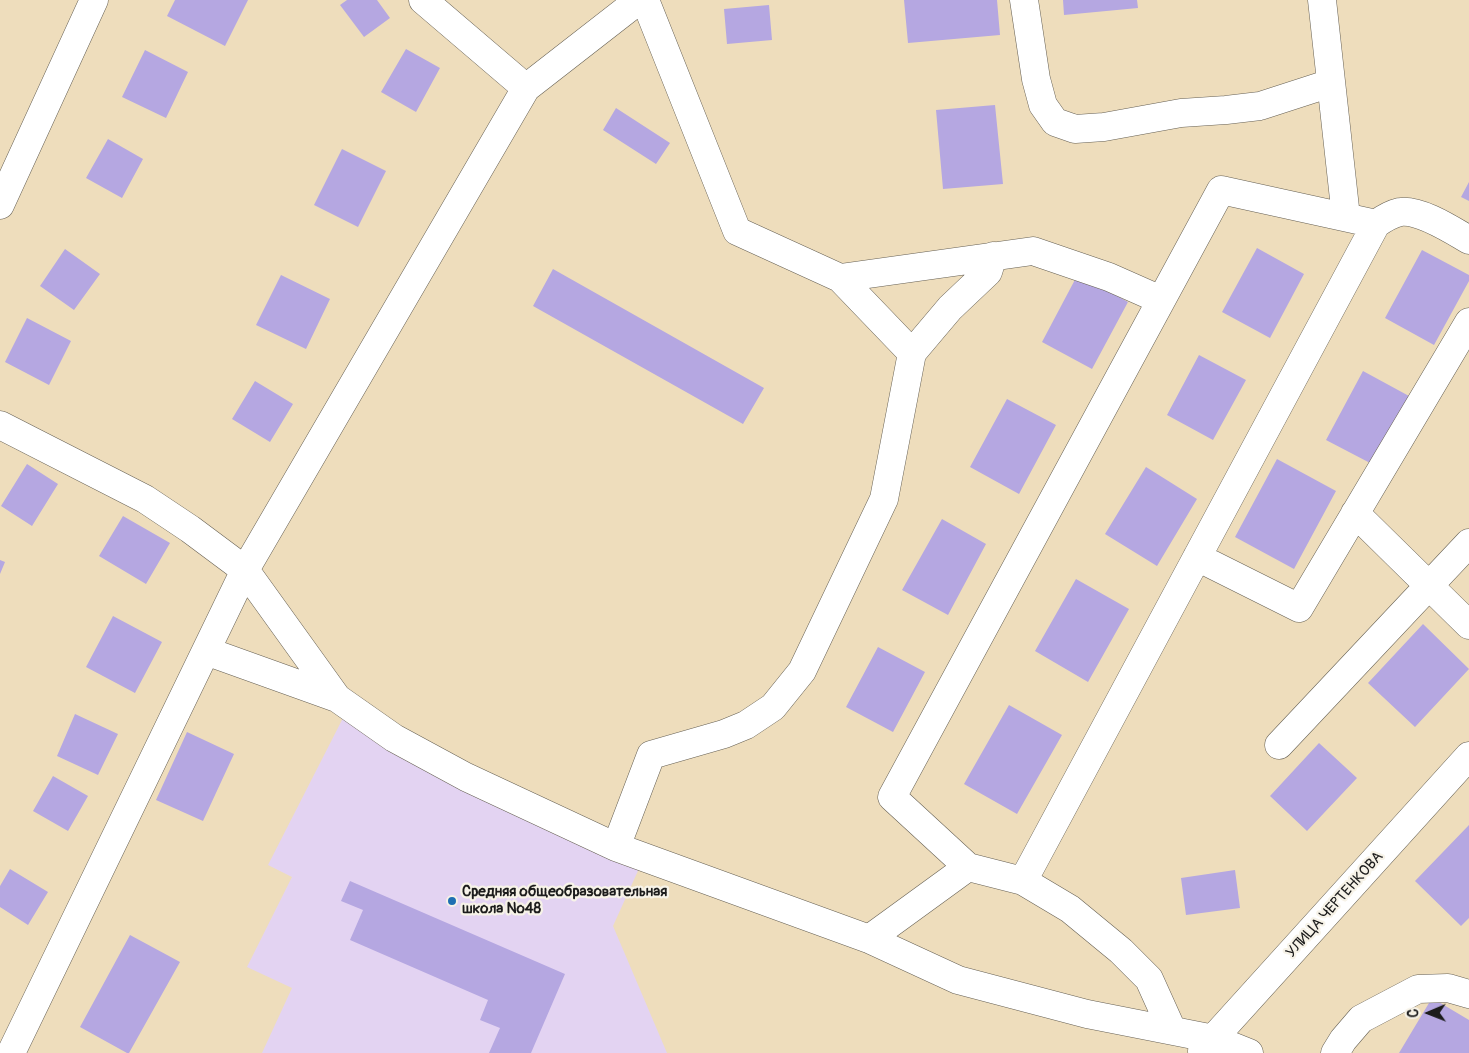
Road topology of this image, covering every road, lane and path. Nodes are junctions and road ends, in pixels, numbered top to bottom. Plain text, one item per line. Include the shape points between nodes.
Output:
1 (94, 0) edge
2 (423, 0) edge
3 (639, 0) edge
4 (645, 0) edge
5 (1024, 0) edge
6 (1322, 0) edge
7 (1331, 83) junction
8 (526, 88) junction
9 (0, 205) edge
10 (1346, 217) junction
11 (1376, 224) junction
12 (1469, 240) edge
13 (993, 256) junction
14 (840, 278) junction
15 (1161, 300) junction
16 (1469, 322) edge
17 (912, 353) junction
18 (0, 425) edge
19 (1355, 513) junction
20 (1469, 543) edge
21 (1197, 557) junction
22 (245, 570) junction
23 (1429, 585) junction
24 (1469, 625) edge
25 (206, 651) junction
26 (337, 698) junction
27 (1279, 745) dead end
28 (1469, 756) edge
29 (616, 847) junction
30 (968, 868) junction
31 (1023, 881) junction
32 (869, 939) junction
33 (1469, 994) edge
34 (1172, 1030) junction
35 (1207, 1046) edge
36 (11, 1053) edge
37 (1249, 1053) edge
38 (1335, 1053) edge

1 - 9 street
2 - 8 street
3 - 8 street
4 - 14 street via 737,230
5 - 7 street via 1043,105 1055,122 1075,129 1181,113 1260,106
6 - 7 street
7 - 10 street
8 - 22 street
10 - 11 street
10 - 15 street via 1221,190
11 - 12 street via 1402,212 1415,214 1436,221
11 - 21 street
13 - 14 street
13 - 15 street via 1033,251 1109,277
13 - 17 street via 988,272 950,308
14 - 17 street
15 - 30 street via 892,797
16 - 19 street
17 - 29 street via 884,499 802,671 773,707 746,725 651,755
18 - 22 street via 145,499
19 - 21 street via 1299,608
19 - 23 street
20 - 23 street
21 - 31 street
22 - 25 street
22 - 26 street
23 - 24 street
23 - 27 street
25 - 26 street
25 - 36 street
26 - 29 street via 394,738 466,777
28 - 35 street, УЛИЦА ЧЕРТЕНКОВА
29 - 32 street
30 - 31 street
30 - 32 street
31 - 34 street via 1070,909 1149,978
32 - 34 street via 958,980 1087,1014
33 - 38 street via 1448,988 1418,990 1361,1019
34 - 35 street
35 - 37 street

